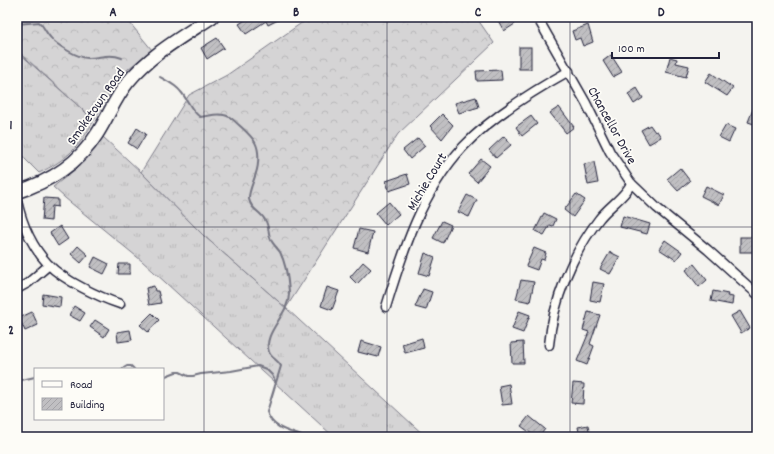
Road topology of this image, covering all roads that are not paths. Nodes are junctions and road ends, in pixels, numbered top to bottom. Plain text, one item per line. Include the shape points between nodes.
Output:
1 (212, 17) edge
2 (537, 17) edge
3 (569, 71) junction
4 (631, 183) junction
5 (17, 192) edge
6 (17, 201) edge
7 (49, 265) junction
8 (17, 289) edge
9 (756, 290) edge
10 (120, 304) dead end
11 (386, 307) dead end
12 (549, 345) dead end

1 - 5 main road, Smoketown Road via 163,49 140,69 120,93 97,134 78,157 44,181
2 - 3 street, Chancellor Drive
3 - 4 street, Chancellor Drive via 610,152
3 - 11 street, Michie Court via 543,85 498,117 453,158 418,216
4 - 9 street, Chancellor Drive via 657,208
4 - 12 street via 629,189 600,217 580,248 552,318
6 - 7 street via 31,240
7 - 8 street via 28,284
7 - 10 street via 84,289

